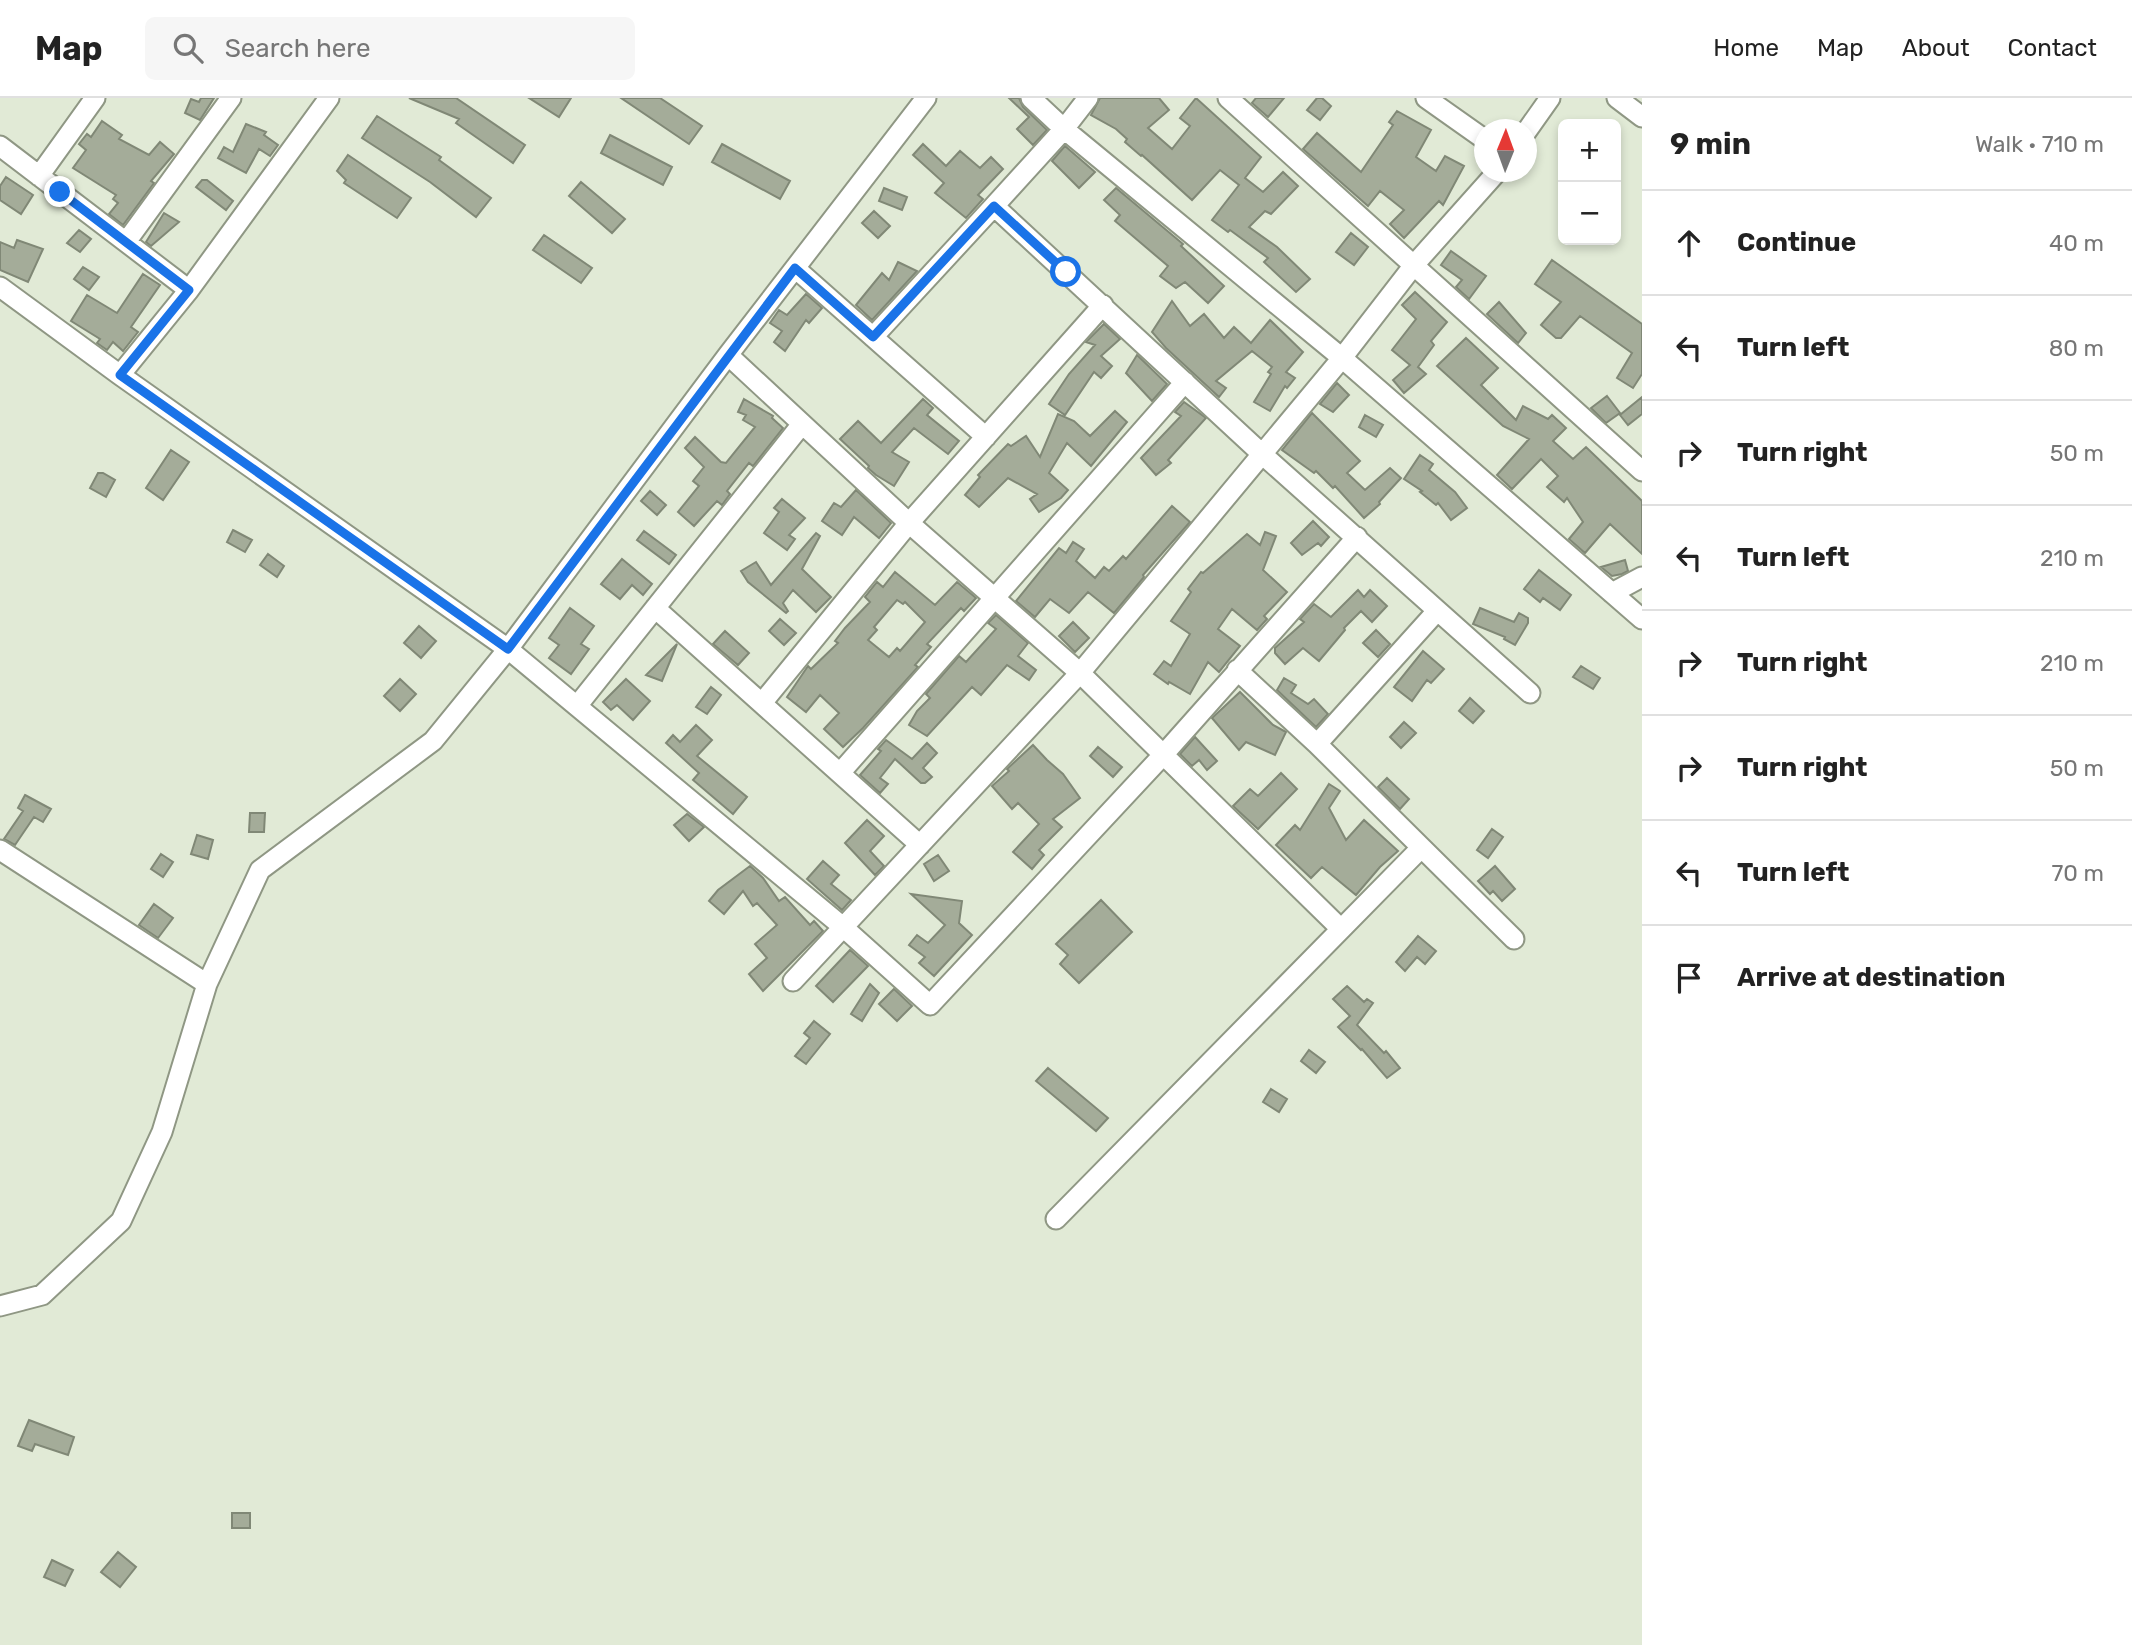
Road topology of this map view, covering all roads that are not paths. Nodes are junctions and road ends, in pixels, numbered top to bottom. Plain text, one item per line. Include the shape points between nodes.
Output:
1 (95, 98) edge
2 (231, 98) edge
3 (329, 98) edge
4 (926, 98) edge
5 (1031, 98) edge
6 (1088, 98) edge
7 (1228, 98) edge
8 (1426, 98) edge
9 (1550, 98) edge
10 (1617, 98) edge
11 (1642, 117) edge
12 (1536, 119) edge
13 (1065, 129) junction
14 (1474, 131) edge
15 (0, 146) edge
16 (38, 176) junction
17 (1488, 182) edge
18 (994, 206) junction
19 (126, 242) junction
20 (1414, 265) junction
21 (795, 268) junction
22 (0, 288) edge
23 (189, 290) junction
24 (1103, 305) junction
25 (873, 337) junction
26 (727, 355) junction
27 (1342, 358) junction
28 (120, 375) junction
29 (1185, 382) junction
30 (802, 424) junction
31 (986, 437) junction
32 (1262, 454) junction
33 (1642, 471) edge
34 (909, 523) junction
35 (1357, 537) junction
36 (1642, 577) edge
37 (1612, 593) junction
38 (996, 599) junction
39 (655, 608) junction
40 (1437, 611) junction
41 (1642, 620) edge
42 (508, 649) junction
43 (1237, 670) junction
44 (1080, 673) junction
45 (1530, 693) dead end
46 (762, 703) junction
47 (577, 706) junction
48 (1317, 744) junction
49 (1164, 754) junction
50 (840, 773) junction
51 (920, 845) junction
52 (1421, 848) junction
53 (0, 850) edge
54 (843, 927) junction
55 (1341, 929) junction
56 (1514, 939) dead end
57 (793, 981) dead end
58 (207, 984) junction
59 (1056, 1219) dead end
60 (0, 1307) edge

1 - 16 street
2 - 19 street
3 - 23 street
4 - 21 street
5 - 13 street
6 - 13 street
7 - 20 street
8 - 14 street
9 - 12 street
10 - 11 street
13 - 18 street
13 - 27 street
15 - 16 street
16 - 19 street
17 - 20 street
18 - 24 street
18 - 25 street
19 - 23 street
20 - 27 street
20 - 33 street
21 - 25 street
21 - 26 street
22 - 28 street
23 - 28 street
24 - 29 street
24 - 31 street
25 - 31 street
26 - 30 street
26 - 42 street
27 - 32 street
27 - 37 street
28 - 42 street
29 - 32 street
29 - 38 street
30 - 34 street
30 - 39 street
31 - 34 street
32 - 35 street
32 - 44 street
34 - 38 street
34 - 46 street
35 - 40 street
35 - 43 street
36 - 37 street
37 - 41 street
38 - 44 street
38 - 50 street
39 - 46 street
39 - 47 street
40 - 45 street
40 - 48 street
42 - 47 street
42 - 58 street via 433,741 260,870
43 - 48 street
43 - 49 street
44 - 49 street
44 - 51 street
46 - 50 street
47 - 54 street
48 - 52 street
49 - 54 street via 930,1005
49 - 55 street
50 - 51 street
51 - 54 street
52 - 55 street
52 - 56 street
53 - 58 street
54 - 57 street
55 - 59 street
58 - 60 street via 162,1132 121,1220 42,1295

